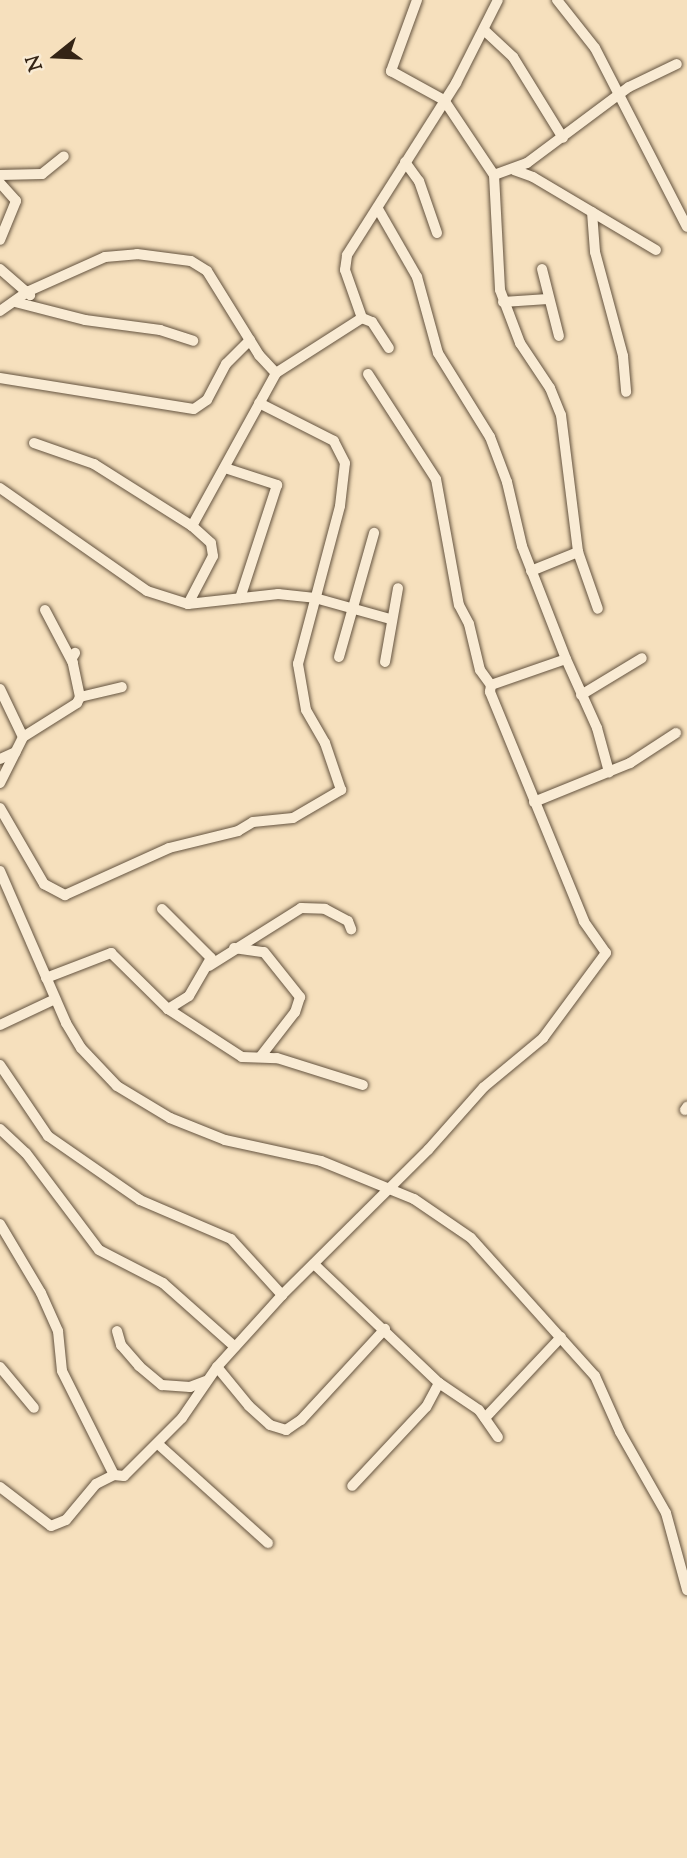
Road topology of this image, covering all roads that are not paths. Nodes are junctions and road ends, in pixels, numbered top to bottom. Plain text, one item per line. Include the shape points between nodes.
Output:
1 (418, 0) edge
2 (498, 0) edge
3 (557, 0) edge
4 (484, 30) junction
5 (677, 64) dead end
6 (618, 95) junction
7 (444, 100) junction
8 (563, 138) junction
9 (64, 156) dead end
10 (405, 162) junction
11 (514, 170) junction
12 (494, 174) junction
13 (0, 175) edge
14 (0, 183) edge
15 (378, 209) junction
16 (592, 212) junction
17 (687, 228) edge
18 (437, 233) dead end
19 (0, 240) edge
20 (656, 250) dead end
21 (0, 269) edge
22 (542, 269) dead end
23 (29, 291) junction
24 (548, 299) junction
25 (15, 302) junction
26 (503, 302) junction
27 (34, 308) junction
28 (0, 311) edge
29 (362, 318) junction
30 (559, 336) dead end
31 (192, 341) dead end
32 (250, 341) junction
33 (389, 348) dead end
34 (276, 373) junction
35 (368, 374) dead end
36 (0, 378) edge
37 (626, 392) dead end
38 (259, 403) junction
39 (34, 443) dead end
40 (225, 468) junction
41 (0, 488) edge
42 (192, 526) junction
43 (374, 533) dead end
44 (578, 552) junction
45 (531, 571) junction
46 (398, 588) dead end
47 (240, 598) junction
48 (316, 598) junction
49 (188, 604) junction
50 (598, 609) dead end
51 (45, 610) dead end
52 (352, 610) junction
53 (390, 619) junction
54 (339, 657) dead end
55 (642, 658) dead end
56 (566, 659) junction
57 (385, 662) dead end
58 (491, 685) junction
59 (122, 687) dead end
60 (0, 689) edge
61 (581, 695) junction
62 (80, 697) junction
63 (676, 733) dead end
64 (23, 737) junction
65 (16, 752) junction
66 (0, 759) edge
67 (608, 772) junction
68 (1, 779) edge
69 (534, 802) junction
70 (0, 808) edge
71 (0, 871) edge
72 (162, 909) dead end
73 (351, 929) dead end
74 (234, 948) junction
75 (209, 966) junction
76 (46, 978) junction
77 (55, 999) junction
78 (168, 1010) junction
79 (0, 1024) edge
80 (261, 1056) junction
81 (0, 1065) edge
82 (363, 1085) dead end
83 (0, 1129) edge
84 (386, 1187) junction
85 (0, 1224) edge
86 (315, 1265) junction
87 (282, 1295) junction
88 (386, 1329) junction
89 (117, 1331) dead end
90 (561, 1337) junction
91 (235, 1347) junction
92 (0, 1367) edge
93 (217, 1367) junction
94 (206, 1381) junction
95 (439, 1383) junction
96 (34, 1408) dead end
97 (485, 1418) junction
98 (498, 1437) dead end
99 (158, 1444) junction
100 (114, 1475) junction
101 (352, 1486) dead end
102 (0, 1487) edge
103 (268, 1543) dead end
104 (687, 1590) edge

1 - 7 street via 391,71
2 - 4 street
3 - 6 street via 595,48
4 - 7 street
4 - 8 street via 513,57
5 - 6 street
6 - 8 street
6 - 17 street
7 - 10 street
7 - 12 street
8 - 11 street
9 - 13 street via 42,174
10 - 15 street
10 - 18 street via 419,181
11 - 12 street
11 - 16 street
12 - 26 street
14 - 19 street via 15,194 16,201
15 - 29 street via 344,262
15 - 45 street via 417,277 438,353 483,421 507,482
16 - 20 street
16 - 37 street via 595,252 623,356
21 - 23 street
22 - 24 street
23 - 25 street
23 - 27 street
23 - 32 street via 118,254 191,261 207,271
24 - 26 street
24 - 30 street
25 - 27 street
25 - 28 street
26 - 44 street via 520,343 550,388 561,415
27 - 31 street via 160,330
29 - 33 street via 372,322
29 - 34 street
32 - 34 street
32 - 36 street via 226,364 204,404 194,409
34 - 38 street
35 - 58 street via 436,479 459,605 469,624 480,670
38 - 40 street
38 - 48 street via 334,441 343,453 345,479
39 - 42 street via 94,464
40 - 42 street
40 - 47 street via 277,485
41 - 49 street via 147,591
42 - 49 street via 211,543 213,556
43 - 52 street
44 - 45 street
44 - 50 street
45 - 56 street
46 - 53 street
47 - 48 street via 271,594
47 - 49 street
48 - 52 street
48 - 70 street via 298,672 306,710 326,743 342,786 338,793 293,818 253,822 238,831 182,844 65,895 44,884
51 - 62 street via 74,658
52 - 53 street
52 - 54 street
53 - 57 street
55 - 61 street
56 - 58 street
56 - 61 street
58 - 69 street via 492,703
59 - 62 street
60 - 64 street
61 - 67 street via 605,747
62 - 64 street
63 - 67 street
64 - 65 street
65 - 66 street
65 - 68 street
67 - 69 street
69 - 84 street via 584,922 605,946 604,961 543,1038 484,1087 428,1150
71 - 76 street
72 - 75 street via 208,952
73 - 74 street via 348,921 325,909 301,908
74 - 75 street
74 - 80 street via 264,952 300,997 295,1011
75 - 78 street via 184,1002
76 - 77 street
76 - 78 street via 111,953
77 - 79 street
77 - 84 street via 88,1057 117,1086 143,1103 225,1140 321,1161
78 - 80 street via 242,1058
80 - 82 street
81 - 87 street via 48,1136 139,1200 230,1239
83 - 91 street via 26,1153 99,1250 163,1283
84 - 86 street
84 - 90 street via 457,1225
85 - 100 street via 41,1293 58,1331 62,1371
86 - 87 street
86 - 88 street
87 - 91 street
88 - 93 street via 301,1420 286,1430 270,1425 249,1406
88 - 95 street
89 - 94 street via 121,1345 162,1385 191,1387
90 - 97 street
90 - 104 street via 595,1376 620,1432 666,1513
91 - 93 street
92 - 96 street
93 - 94 street
94 - 99 street
95 - 97 street via 467,1399
95 - 101 street via 419,1415
97 - 98 street
99 - 100 street via 124,1476
99 - 103 street
100 - 102 street via 86,1493 66,1520 51,1526

